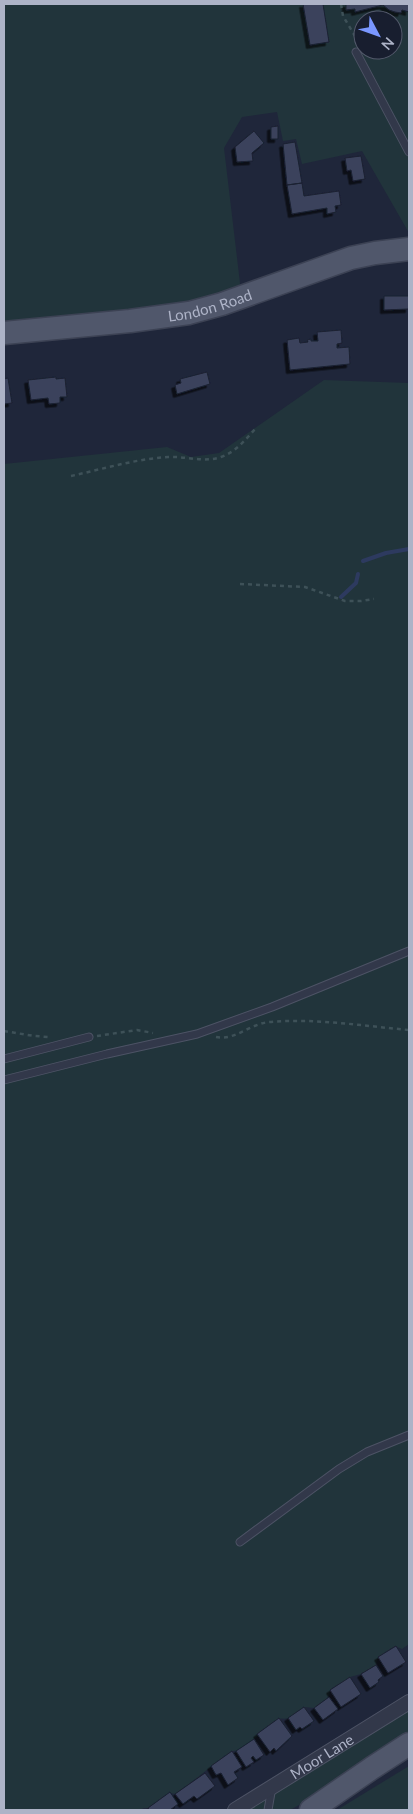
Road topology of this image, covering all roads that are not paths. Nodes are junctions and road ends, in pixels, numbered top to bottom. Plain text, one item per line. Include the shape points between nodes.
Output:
1 (360, 60) edge
2 (409, 152) edge
3 (409, 249) edge
4 (4, 333) edge
5 (409, 951) edge
6 (89, 1037) dead end
7 (4, 1059) edge
8 (4, 1080) edge
9 (409, 1435) edge
10 (240, 1542) dead end
11 (409, 1702) edge
12 (409, 1744) edge
13 (272, 1787) junction
14 (235, 1810) edge
15 (268, 1810) edge
16 (311, 1810) edge

1 - 2 lane
3 - 4 main road, London Road via 351,258 189,313
5 - 8 lane via 197,1034
6 - 7 lane
9 - 10 lane via 367,1452
11 - 13 street, Moor Lane
12 - 16 main road
13 - 14 street, Moor Lane
13 - 15 lane

